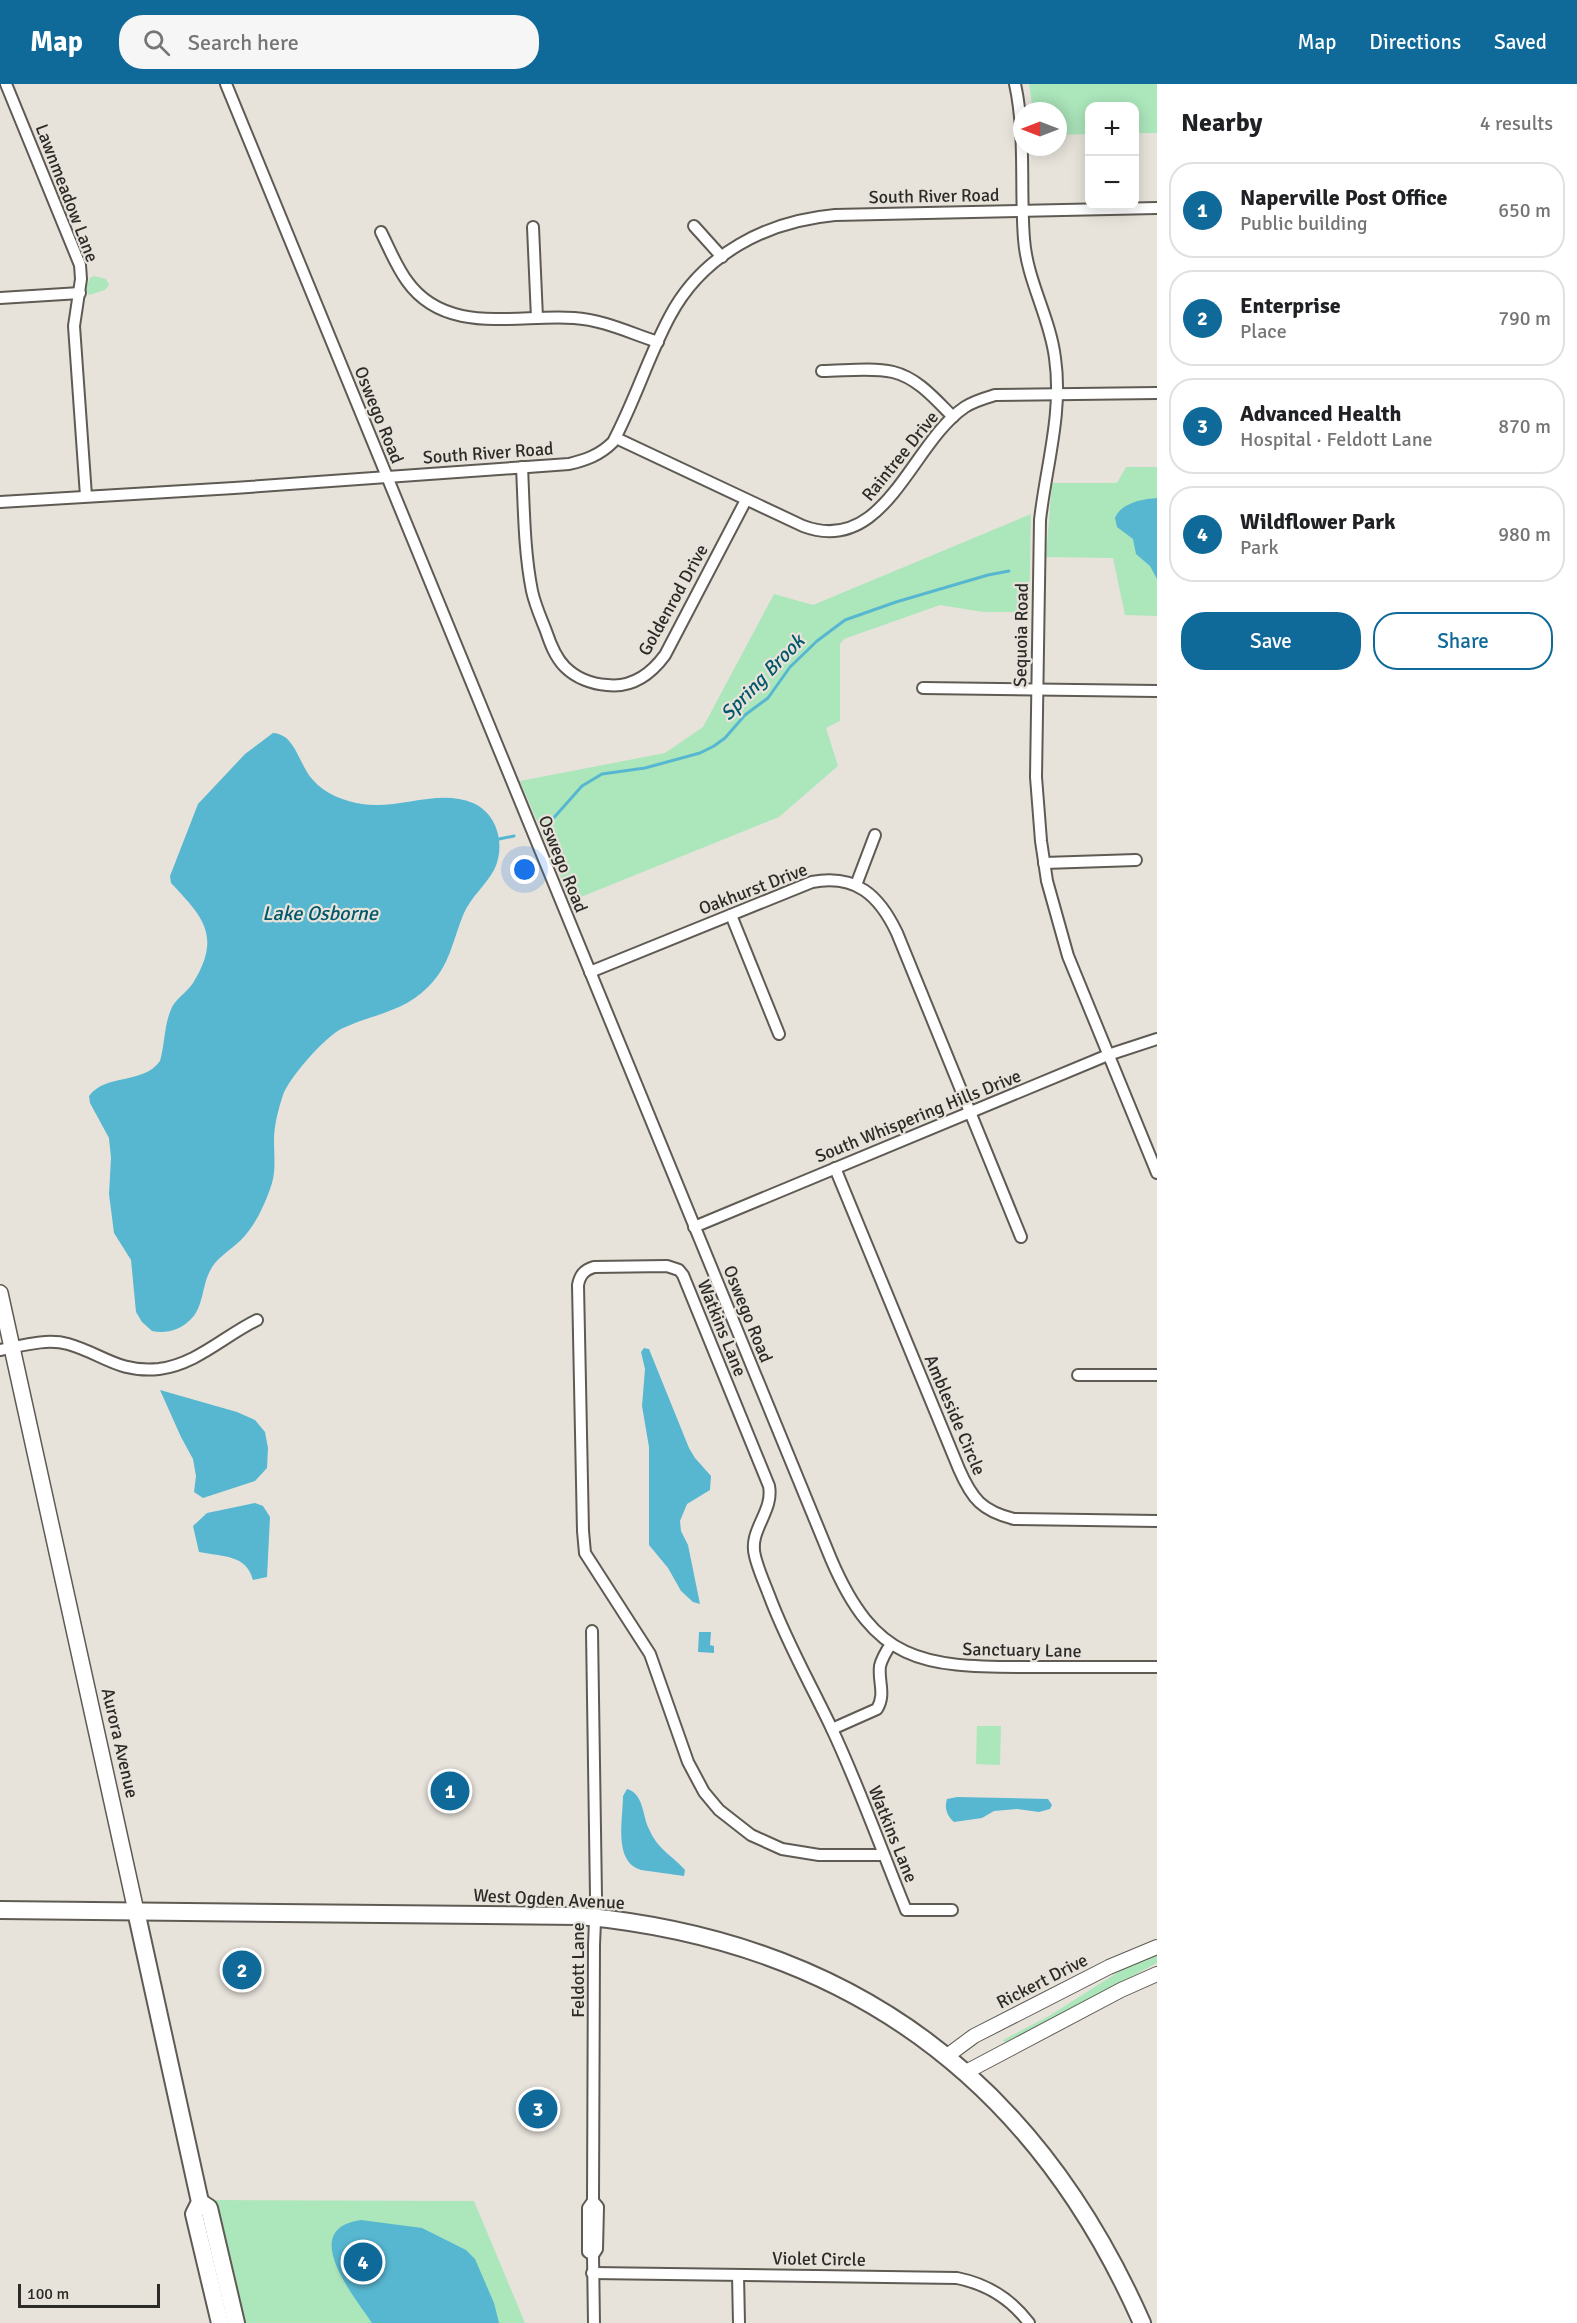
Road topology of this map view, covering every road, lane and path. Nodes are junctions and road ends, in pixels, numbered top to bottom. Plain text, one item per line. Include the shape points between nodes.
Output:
1 (226, 84) edge
2 (1015, 84) edge
3 (4, 86) edge
4 (1157, 208) edge
5 (1023, 211) junction
6 (694, 226) dead end
7 (533, 227) dead end
8 (381, 232) dead end
9 (722, 257) junction
10 (80, 293) junction
11 (0, 298) edge
12 (537, 318) junction
13 (658, 342) junction
14 (822, 371) dead end
15 (1157, 393) edge
16 (1058, 396) junction
17 (953, 417) junction
18 (615, 438) junction
19 (522, 467) junction
20 (386, 478) junction
21 (86, 496) junction
22 (746, 500) junction
23 (0, 502) edge
24 (923, 688) dead end
25 (1037, 690) junction
26 (1157, 691) edge
27 (875, 835) dead end
28 (1136, 860) dead end
29 (1044, 863) junction
30 (856, 885) junction
31 (731, 915) junction
32 (590, 972) junction
33 (779, 1034) dead end
34 (1157, 1039) edge
35 (1108, 1055) junction
36 (970, 1114) junction
37 (835, 1168) junction
38 (1157, 1173) edge
39 (694, 1227) junction
40 (1021, 1237) dead end
41 (0, 1293) edge
42 (257, 1320) dead end
43 (6, 1349) edge
44 (1078, 1375) dead end
45 (1157, 1375) edge
46 (1157, 1521) edge
47 (592, 1630) dead end
48 (891, 1644) junction
49 (1157, 1667) edge
50 (832, 1729) junction
51 (883, 1855) junction
52 (0, 1910) edge
53 (952, 1910) dead end
54 (136, 1911) junction
55 (595, 1917) junction
56 (1157, 1947) edge
57 (1157, 1974) edge
58 (947, 2056) junction
59 (966, 2072) junction
60 (200, 2202) junction
61 (592, 2273) junction
62 (738, 2275) junction
63 (220, 2323) edge
64 (236, 2323) edge
65 (594, 2323) edge
66 (739, 2323) edge
67 (1029, 2323) edge
68 (1142, 2323) edge

1 - 20 street, Oswego Road
2 - 5 street, Sequoia Road via 1020,115
3 - 10 street, Lawnmeadow Lane via 80,265
4 - 5 street, South River Road
5 - 9 street, South River Road via 808,217 754,235
5 - 16 street, Sequoia Road via 1027,263 1052,340
6 - 9 street
7 - 12 street
8 - 12 street via 408,282 439,309 473,319
9 - 13 street, South River Road via 688,290
10 - 11 street
10 - 21 street, Lawnmeadow Lane via 74,326
12 - 13 street via 598,322
13 - 18 street, South River Road
14 - 17 street via 884,370 903,375 922,387
15 - 16 street, Raintree Drive
16 - 17 street, Raintree Drive via 995,395 974,402
16 - 25 street, Sequoia Road via 1040,520
17 - 22 street, Raintree Drive via 876,512 851,529 813,530
18 - 19 street, South River Road via 600,453 584,461
18 - 22 street, Raintree Drive
19 - 20 street, South River Road
19 - 22 street, Goldenrod Drive via 528,563 536,604 550,643 565,667 601,685 628,683 657,666
20 - 21 street, South River Road
20 - 32 street, Oswego Road
21 - 23 street, South River Road
24 - 25 street
25 - 26 street
25 - 29 street, Sequoia Road via 1037,803
27 - 30 street
28 - 29 street
29 - 35 street, Sequoia Road via 1068,956
30 - 31 street, Oakhurst Drive via 834,880 812,882
30 - 36 street, Oakhurst Drive via 887,913
31 - 32 street, Oakhurst Drive
31 - 33 street
32 - 39 street, Oswego Road
34 - 35 street, South Whispering Hills Drive
35 - 36 street, South Whispering Hills Drive
35 - 38 street, Sequoia Road
36 - 37 street, South Whispering Hills Drive
36 - 40 street, Oakhurst Drive
37 - 39 street, South Whispering Hills Drive
37 - 46 street, Ambleside Circle via 958,1469 978,1503 995,1514 1014,1519
39 - 48 street, Oswego Road via 842,1585 859,1613
41 - 43 main road, Aurora Avenue
42 - 43 street via 196,1357 159,1369 123,1367 60,1342
43 - 54 main road, Aurora Avenue
44 - 45 street
47 - 55 street, Feldott Lane
48 - 49 street, Sanctuary Lane via 921,1658 955,1666
48 - 50 street via 881,1661 883,1695 877,1709
50 - 51 street, Watkins Lane
50 - 51 street, Watkins Lane via 784,1636 756,1562 753,1544 769,1504 769,1486 683,1275 667,1266 594,1267 583,1272 578,1285 583,1543 590,1563 650,1654 693,1772 711,1801 734,1823 766,1842 803,1854
51 - 53 street, Watkins Lane via 906,1910
52 - 54 main road, West Ogden Avenue
54 - 55 main road, West Ogden Avenue
54 - 60 main road, Aurora Avenue
55 - 58 main road, West Ogden Avenue via 678,1930 777,1960 859,1996
55 - 61 street, Feldott Lane via 593,2201 588,2208
56 - 58 street, Rickert Drive via 974,2036
57 - 59 street
58 - 59 main road, West Ogden Avenue
59 - 68 main road, West Ogden Avenue via 1036,2147 1070,2192 1113,2262
60 - 63 main road, Aurora Avenue via 195,2214
60 - 64 main road, Aurora Avenue via 209,2208
61 - 62 street, Violet Circle
61 - 65 street, Feldott Lane
62 - 66 street
62 - 67 street, Violet Circle via 957,2278 998,2293

